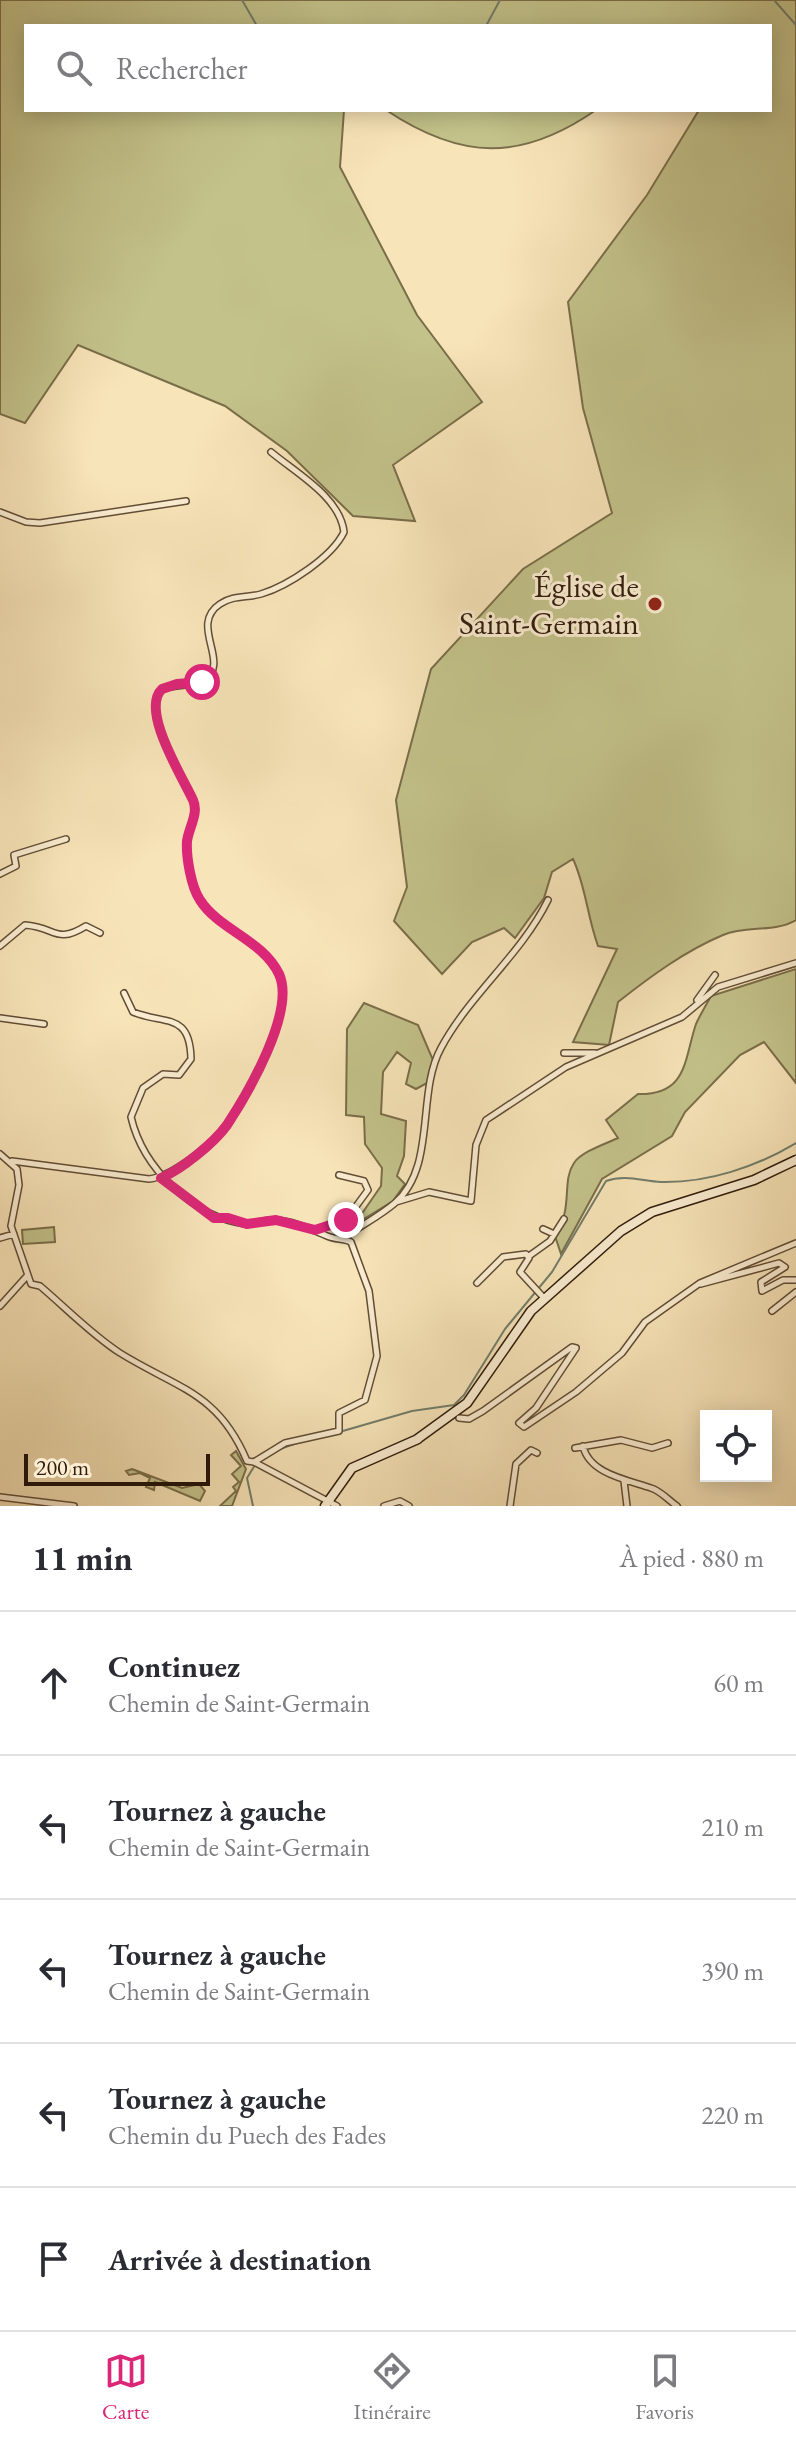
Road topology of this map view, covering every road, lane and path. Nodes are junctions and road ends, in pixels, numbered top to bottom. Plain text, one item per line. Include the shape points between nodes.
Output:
1 (271, 452) dead end
2 (186, 501) dead end
3 (0, 512) edge
4 (66, 839) dead end
5 (0, 874) edge
6 (548, 900) dead end
7 (100, 933) dead end
8 (0, 946) edge
9 (796, 963) edge
10 (715, 975) dead end
11 (124, 993) dead end
12 (697, 1002) junction
13 (0, 1018) edge
14 (44, 1024) dead end
15 (564, 1053) dead end
16 (597, 1054) junction
17 (0, 1154) edge
18 (796, 1160) edge
19 (12, 1161) junction
20 (339, 1175) dead end
21 (161, 1178) junction
22 (396, 1202) junction
23 (564, 1219) dead end
24 (543, 1229) dead end
25 (315, 1230) junction
26 (14, 1234) junction
27 (554, 1234) junction
28 (0, 1238) edge
29 (344, 1238) junction
30 (795, 1242) edge
31 (529, 1256) junction
32 (27, 1275) junction
33 (796, 1280) edge
34 (477, 1283) dead end
35 (700, 1283) junction
36 (796, 1292) edge
37 (542, 1296) junction
38 (0, 1306) edge
39 (772, 1311) dead end
40 (484, 1380) junction
41 (459, 1418) junction
42 (416, 1440) junction
43 (668, 1443) dead end
44 (583, 1446) junction
45 (575, 1448) dead end
46 (537, 1453) dead end
47 (254, 1462) junction
48 (624, 1481) junction
49 (0, 1497) edge
50 (330, 1505) edge
51 (74, 1506) edge
52 (384, 1506) edge
53 (409, 1506) edge
54 (510, 1506) edge
55 (627, 1506) edge
56 (677, 1506) edge

1 - 21 street via 337,509 344,532 329,555 262,593 239,595 212,609 205,622 215,667 202,682 162,689 154,704 157,723 195,809 187,842 196,891 211,912 278,971 283,1005 277,1029 226,1126
2 - 3 street via 40,523
4 - 5 street via 14,855 16,866
6 - 22 street via 440,1049 413,1179
7 - 8 street via 86,926 58,937 40,926 25,925
9 - 12 street via 718,987
10 - 12 street
11 - 21 street via 133,1012 173,1020 191,1042 191,1059 179,1075 163,1074 143,1088 131,1117
12 - 16 street via 667,1025
13 - 14 street
15 - 16 street
16 - 22 street via 566,1067 486,1120 476,1145 471,1201 429,1192
17 - 19 street
18 - 37 main road via 639,1219
19 - 21 street
19 - 26 street via 19,1185
20 - 25 street via 364,1181 368,1190 346,1220
21 - 25 street via 214,1218 247,1224 276,1220
22 - 29 street
23 - 27 street
24 - 27 street
25 - 29 street
26 - 28 street
26 - 32 street
27 - 31 street
29 - 47 street via 351,1242 372,1301 377,1356 365,1400 339,1413 339,1431 285,1443
30 - 35 street
31 - 34 street via 503,1257
31 - 37 street via 520,1269
32 - 38 street
32 - 47 street via 31,1284 117,1351 193,1391 225,1420 247,1461
33 - 35 street via 783,1280 762,1291 761,1282 785,1267 779,1263
35 - 41 street via 645,1322 622,1353 576,1392 524,1427 519,1423 536,1408 576,1348 483,1411
36 - 39 street
37 - 40 main road
40 - 41 main road
40 - 42 main road via 457,1413
41 - 42 main road
42 - 50 main road via 352,1468
43 - 44 street via 652,1448 621,1440
44 - 45 street
44 - 48 street via 588,1458
46 - 54 street via 531,1450 516,1464
47 - 50 street
48 - 55 street
48 - 56 street via 652,1488
49 - 51 street
52 - 53 street via 400,1501

